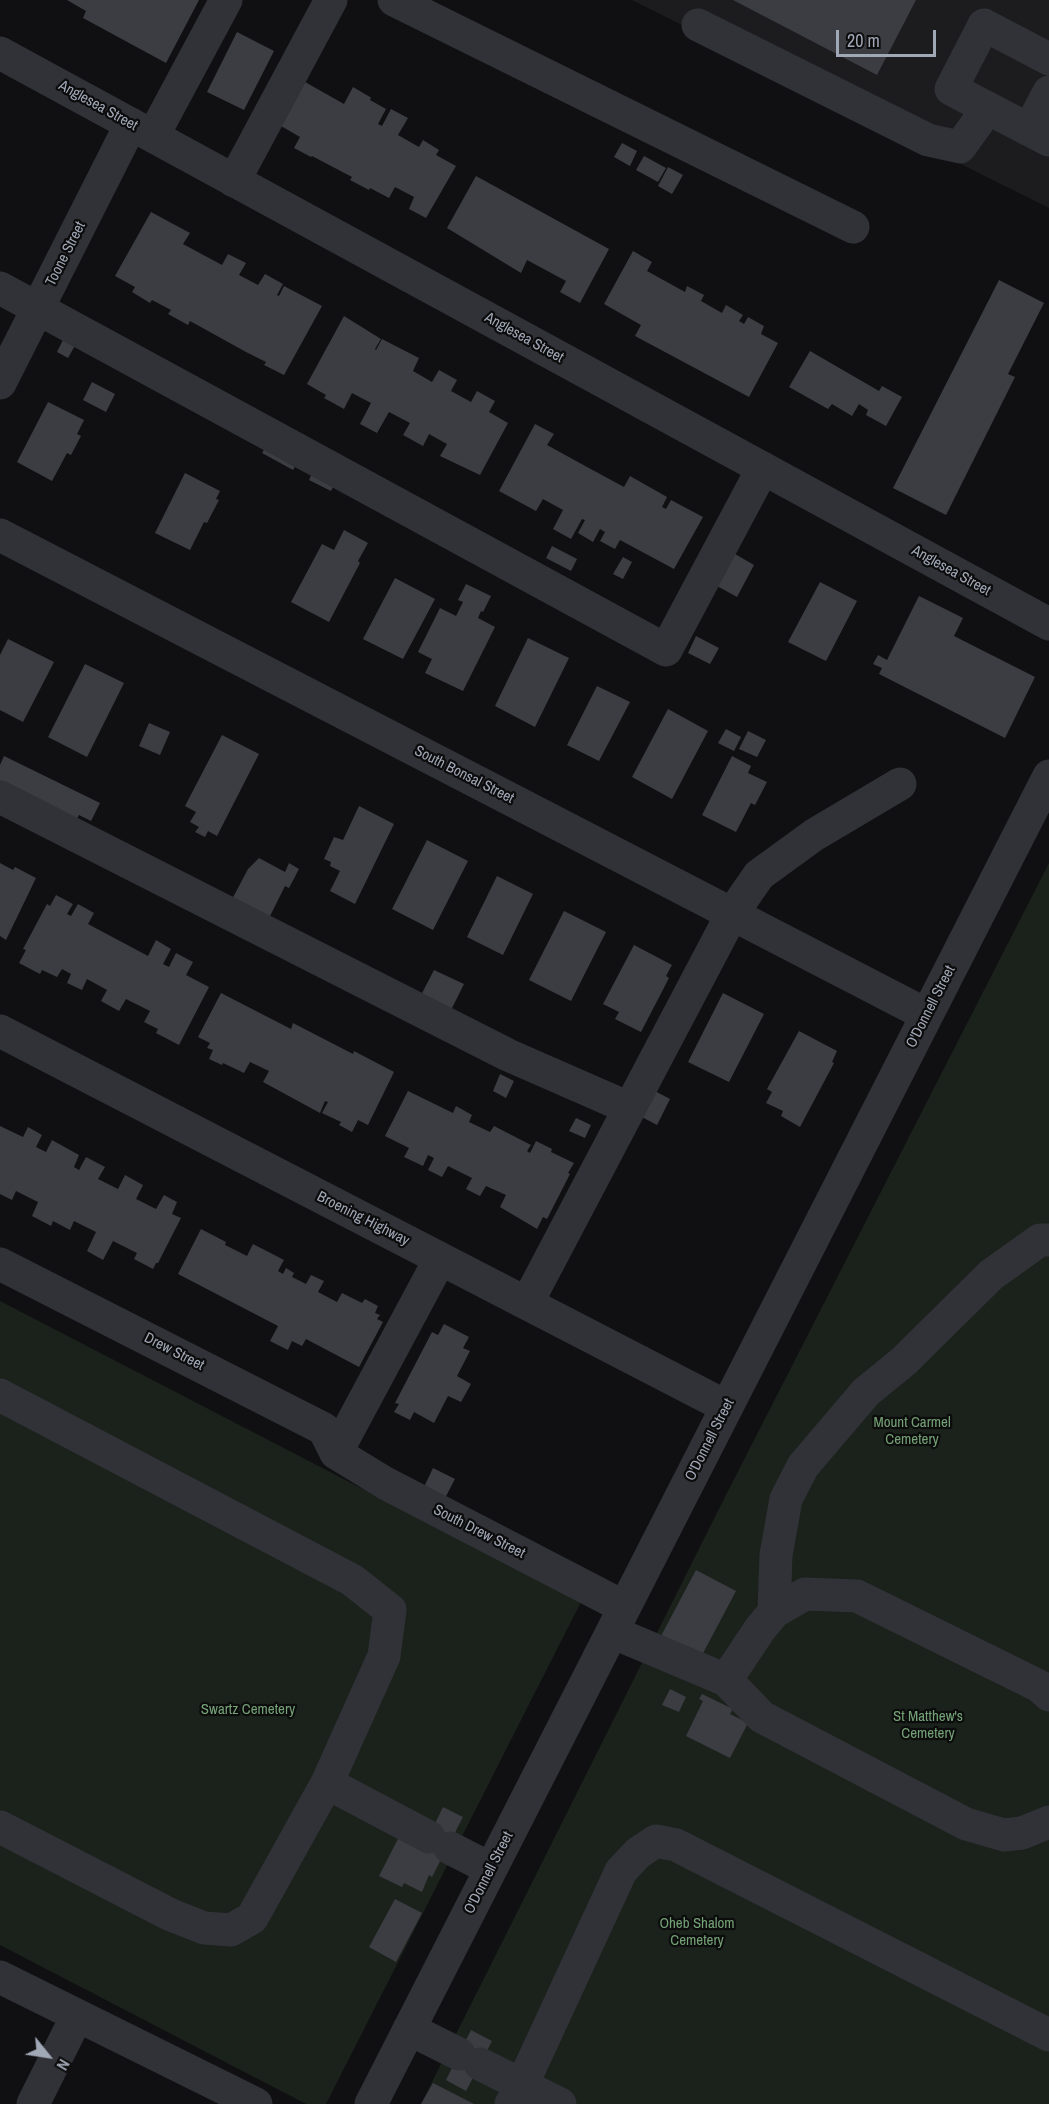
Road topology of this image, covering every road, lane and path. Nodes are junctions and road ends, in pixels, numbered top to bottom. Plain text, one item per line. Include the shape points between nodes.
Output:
1 (225, 0) edge
2 (331, 0) edge
3 (394, 0) edge
4 (698, 25) dead end
5 (0, 53) edge
6 (1049, 60) edge
7 (1049, 92) edge
8 (988, 108) junction
9 (142, 130) junction
10 (1039, 135) edge
11 (234, 181) junction
12 (853, 227) dead end
13 (0, 288) edge
14 (38, 309) junction
15 (0, 383) edge
16 (763, 468) junction
17 (0, 535) edge
18 (1049, 624) edge
19 (1049, 776) edge
20 (900, 784) dead end
21 (0, 797) edge
22 (732, 914) junction
23 (927, 1015) junction
24 (0, 1031) edge
25 (629, 1108) junction
26 (1049, 1240) edge
27 (440, 1259) junction
28 (0, 1264) edge
29 (527, 1303) junction
30 (0, 1395) edge
31 (727, 1407) junction
32 (336, 1453) junction
33 (774, 1612) junction
34 (618, 1620) junction
35 (726, 1680) junction
36 (1049, 1695) edge
37 (327, 1783) junction
38 (1049, 1822) edge
39 (0, 1827) edge
40 (491, 1869) junction
41 (0, 1977) edge
42 (77, 2016) junction
43 (409, 2029) junction
44 (1049, 2035) edge
45 (517, 2094) edge
46 (33, 2104) edge
47 (256, 2104) edge
48 (371, 2104) edge
49 (560, 2104) edge

1 - 9 street, Toone Street
2 - 11 street
3 - 12 street
4 - 8 street via 928,140 960,147
5 - 9 street, Anglesea Street
6 - 8 street via 984,25 951,89
7 - 10 street
8 - 10 street
9 - 11 street, Anglesea Street
9 - 14 street, Toone Street
11 - 16 street, Anglesea Street
13 - 14 street
14 - 15 street, Toone Street
14 - 16 street via 666,650
16 - 18 street, Anglesea Street
17 - 22 street, South Bonsal Street
19 - 23 street, O'Donnell Street
20 - 22 street via 814,835 759,875
21 - 25 street via 508,1055
22 - 23 street, South Bonsal Street
22 - 25 street
23 - 31 street, O'Donnell Street
24 - 27 street, Broening Highway
25 - 29 street
26 - 33 street via 1040,1240 991,1275 904,1361 866,1392 803,1466 786,1499 776,1555
27 - 29 street, Broening Highway
27 - 32 street
28 - 32 street, Drew Street via 324,1429
29 - 31 street, Broening Highway
30 - 37 street via 352,1580 390,1610 384,1656
31 - 34 street, O'Donnell Street
32 - 34 street, South Drew Street
33 - 35 street
33 - 36 street via 806,1594 857,1596 1039,1686
34 - 35 street, South Drew Street
34 - 40 street, O'Donnell Street
35 - 38 street via 762,1717 966,1824 1004,1835 1022,1833
37 - 39 street via 252,1918 231,1930 204,1928 171,1915
37 - 40 street
40 - 43 street, O'Donnell Street
41 - 42 street
42 - 46 street
42 - 47 street
43 - 45 street via 470,2059
43 - 48 street, O'Donnell Street
44 - 45 street via 676,1845 656,1841 621,1871
45 - 49 street

